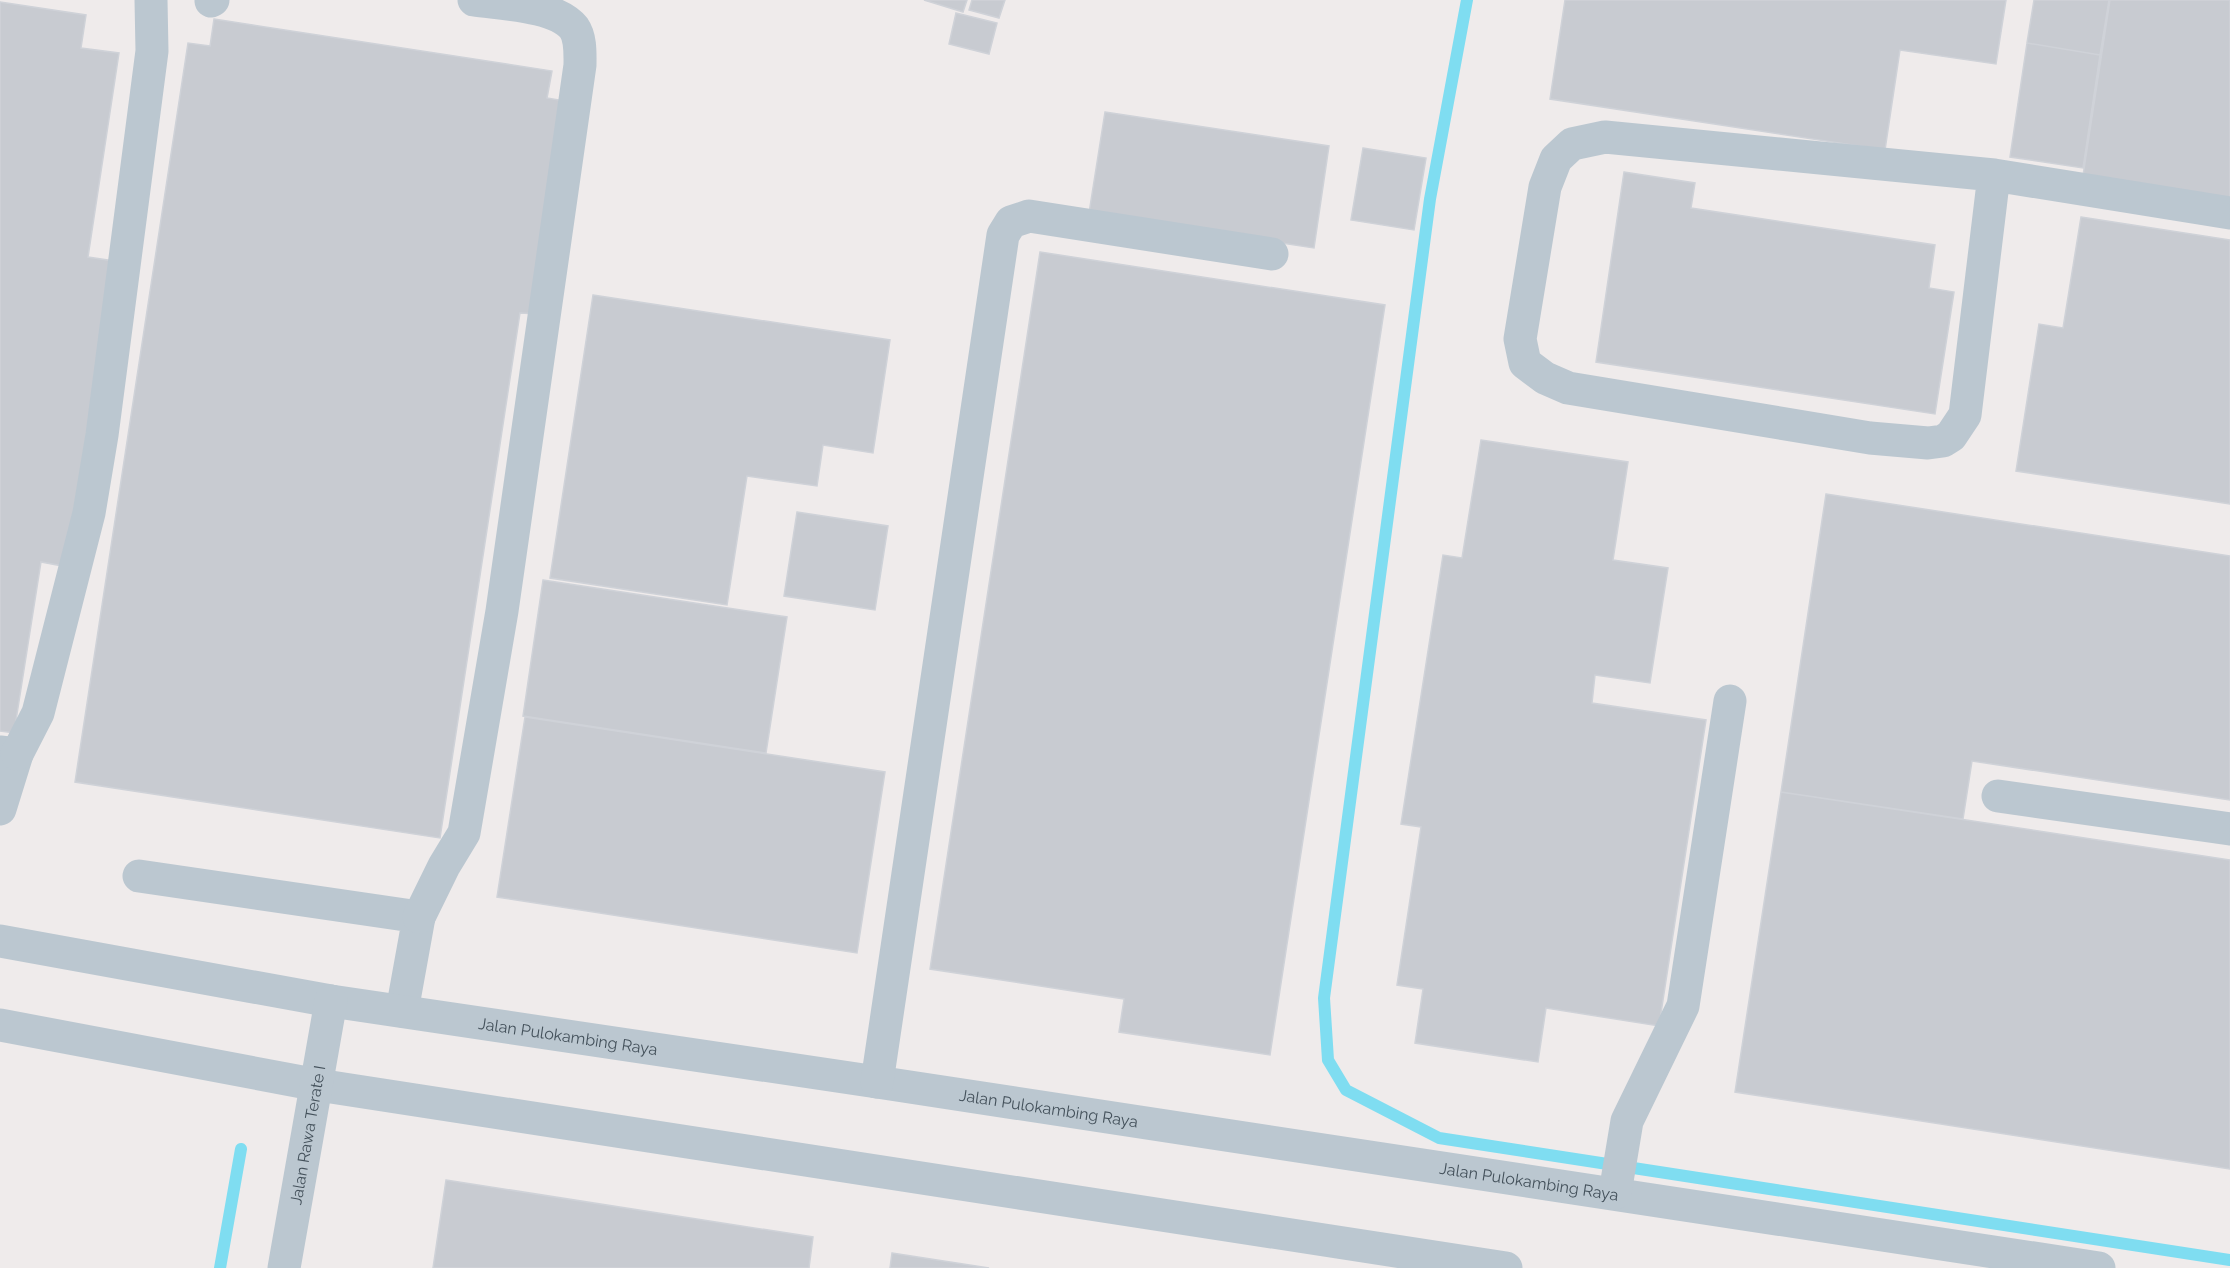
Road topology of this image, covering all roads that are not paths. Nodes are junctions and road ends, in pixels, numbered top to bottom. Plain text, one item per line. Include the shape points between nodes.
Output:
1 (151, 0) edge
2 (474, 0) edge
3 (1994, 175) junction
4 (2230, 213) edge
5 (1272, 254) dead end
6 (1730, 701) dead end
7 (9, 753) edge
8 (1998, 796) dead end
9 (0, 809) edge
10 (2230, 830) edge
11 (139, 876) dead end
12 (419, 917) junction
13 (0, 941) edge
14 (331, 1001) junction
15 (402, 1011) junction
16 (0, 1025) edge
17 (877, 1082) junction
18 (318, 1085) junction
19 (1618, 1172) junction
20 (284, 1268) edge
21 (1506, 1268) edge
22 (2099, 1268) edge

1 - 7 street via 152,51 89,513 38,713
2 - 12 street via 545,11 565,21 574,28 580,65 502,611 464,833
3 - 3 street via 1605,137 1572,144 1556,159 1545,187 1520,339 1525,363 1568,388 1870,438 1943,441 1965,415
3 - 4 street
5 - 17 street via 1029,216 1011,222 1003,235
6 - 19 street via 1683,1006 1627,1121
7 - 9 street
8 - 10 street
11 - 12 street
12 - 15 street
13 - 14 street, Jalan Pulokambing Raya
14 - 15 street, Jalan Pulokambing Raya
14 - 18 street, Jalan Rawa Terate I
15 - 17 street, Jalan Pulokambing Raya
16 - 18 street
17 - 19 street, Jalan Pulokambing Raya
18 - 20 street, Jalan Rawa Terate I
18 - 21 street
19 - 22 street, Jalan Pulokambing Raya

